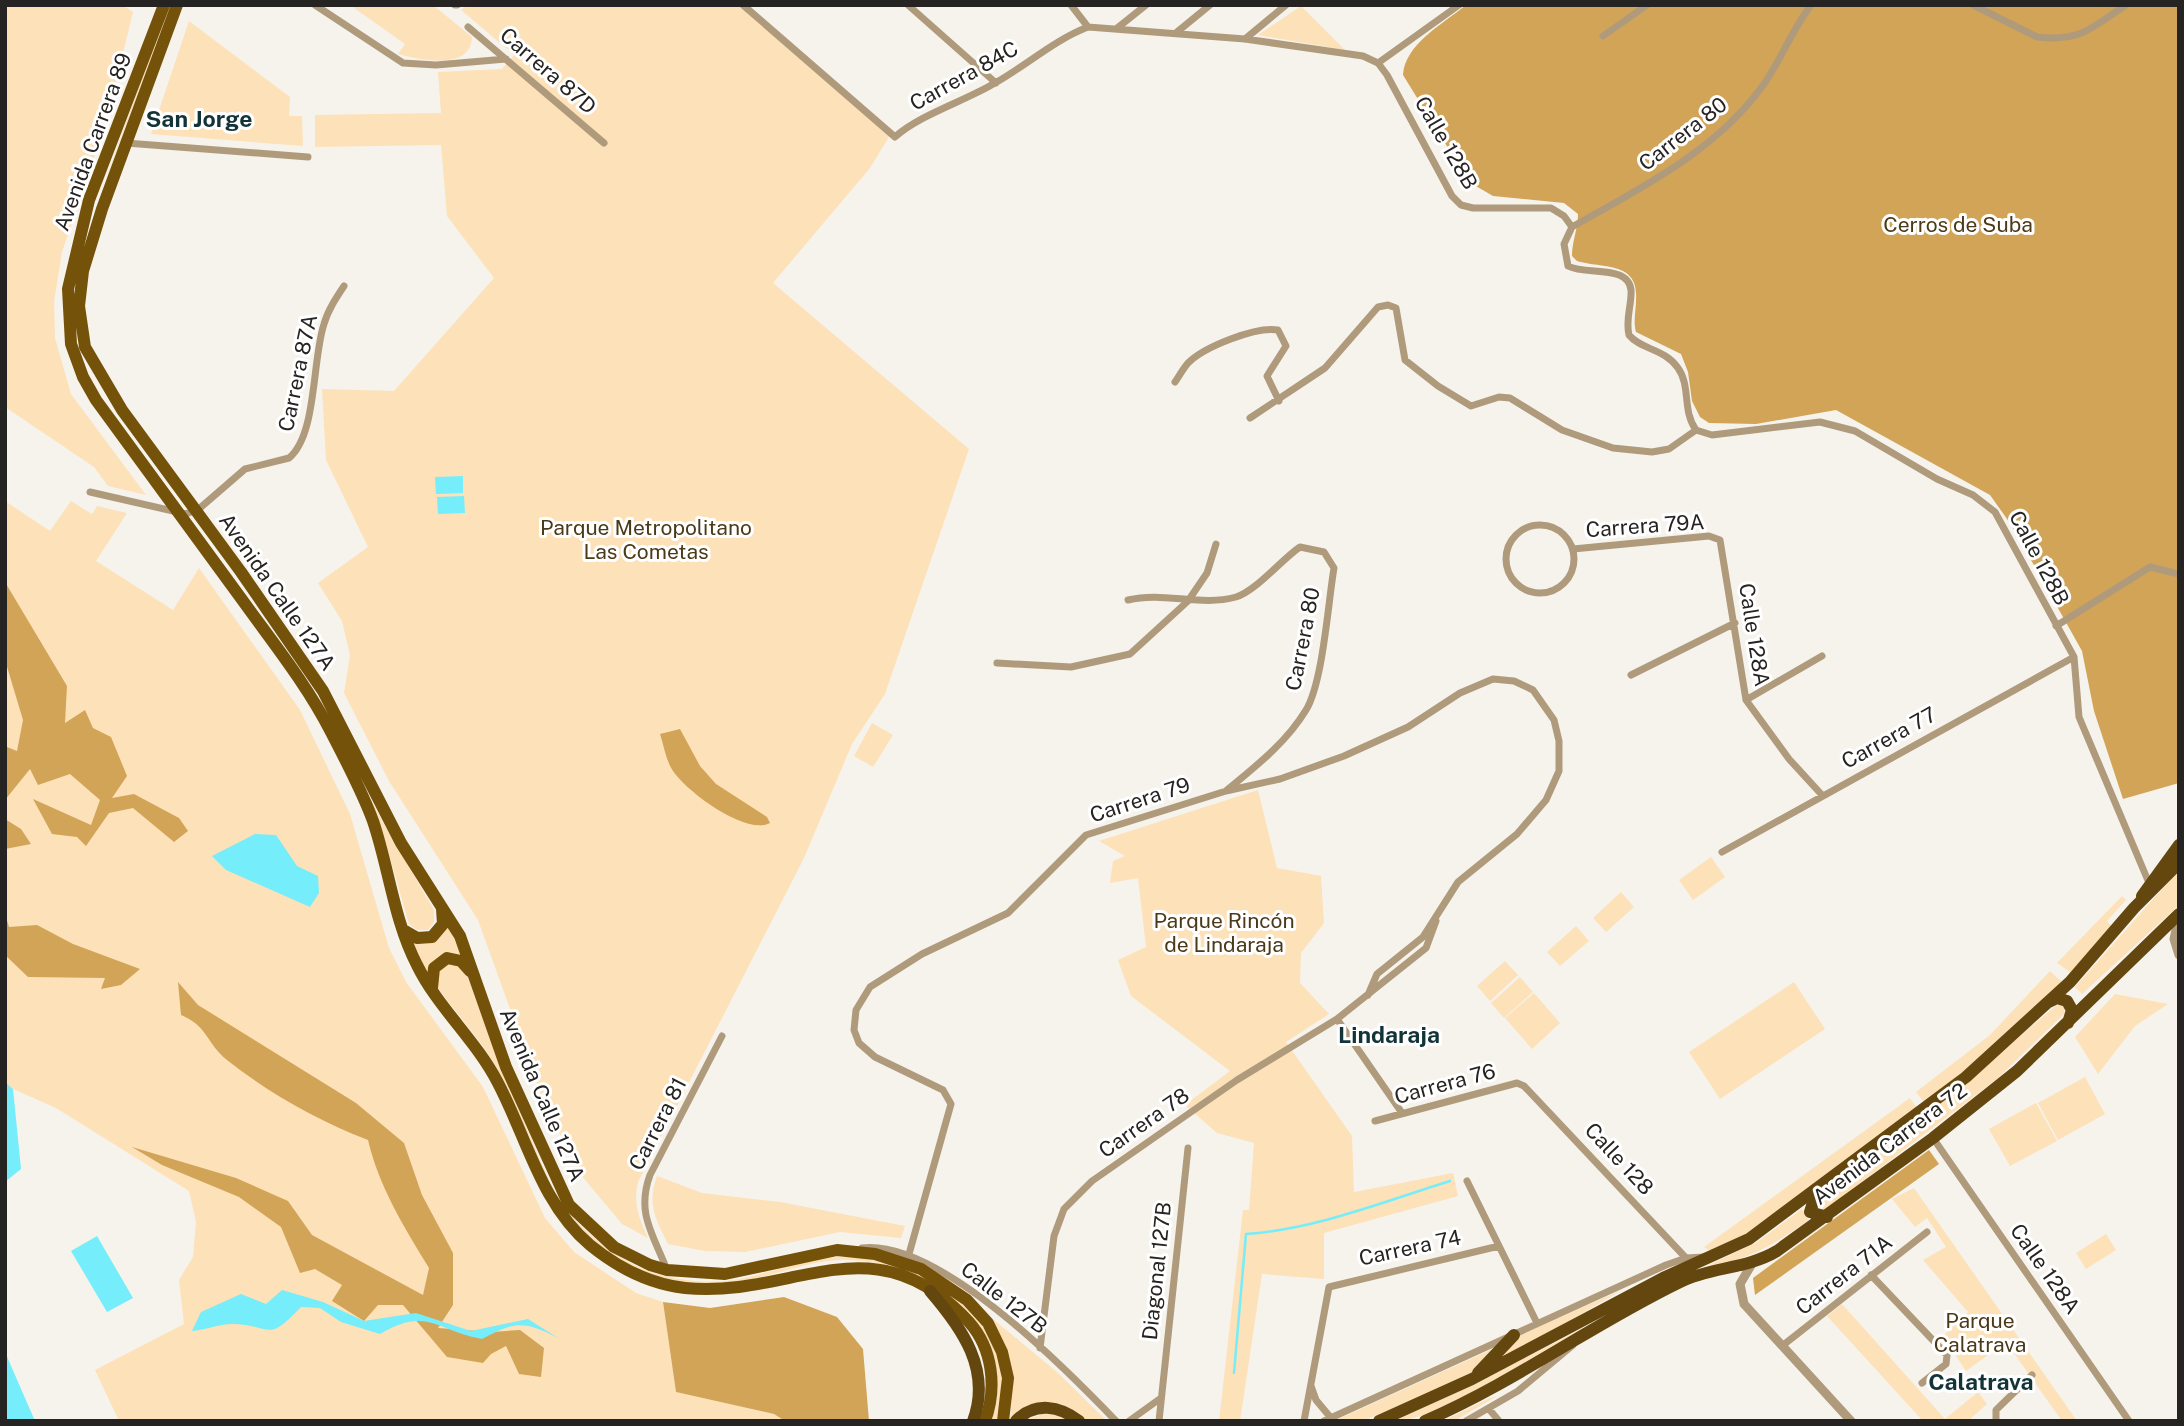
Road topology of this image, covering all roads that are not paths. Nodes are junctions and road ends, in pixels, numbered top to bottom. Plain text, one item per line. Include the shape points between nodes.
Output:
1 (164, 5) edge
2 (177, 5) edge
3 (315, 5) edge
4 (743, 5) edge
5 (1084, 5) edge
6 (1146, 5) edge
7 (1210, 5) edge
8 (1286, 5) edge
9 (1460, 5) edge
10 (1647, 5) edge
11 (1811, 5) edge
12 (1973, 5) edge
13 (2126, 5) edge
14 (910, 6) edge
15 (1073, 8) edge
16 (468, 27) dead end
17 (1088, 27) junction
18 (1115, 30) junction
19 (1177, 32) junction
20 (1603, 37) dead end
21 (1245, 39) junction
22 (506, 59) junction
23 (1378, 63) junction
24 (996, 83) junction
25 (604, 143) dead end
26 (126, 144) junction
27 (308, 157) dead end
28 (1572, 227) junction
29 (344, 286) dead end
30 (1175, 382) dead end
31 (1279, 401) junction
32 (1250, 418) dead end
33 (1696, 430) junction
34 (90, 492) dead end
35 (196, 510) junction
36 (179, 513) junction
37 (1720, 540) joint
38 (1216, 544) dead end
39 (1573, 549) junction
40 (2179, 574) edge
41 (1128, 600) dead end
42 (1188, 601) junction
43 (1735, 622) junction
44 (2056, 626) junction
45 (1822, 656) dead end
46 (2074, 657) junction
47 (997, 663) dead end
48 (1631, 675) dead end
49 (1493, 679) joint
50 (1746, 700) junction
51 (1226, 791) junction
52 (1822, 795) junction
53 (2179, 845) edge
54 (1723, 852) dead end
55 (2179, 863) edge
56 (2149, 883) junction
57 (442, 907) junction
58 (2134, 908) junction
59 (1437, 914) junction
60 (2179, 915) edge
61 (405, 931) junction
62 (1423, 937) junction
63 (2155, 938) junction
64 (1430, 943) junction
65 (2175, 944) junction
66 (2179, 955) edge
67 (474, 978) junction
68 (432, 989) junction
69 (1368, 995) junction
70 (2049, 1002) junction
71 (1337, 1019) junction
72 (2068, 1023) junction
73 (722, 1036) dead end
74 (1524, 1086) joint
75 (1402, 1113) junction
76 (1375, 1121) dead end
77 (1933, 1138) junction
78 (1188, 1148) dead end
79 (1467, 1181) dead end
80 (1820, 1188) junction
81 (1827, 1217) junction
82 (1927, 1231) dead end
83 (1499, 1247) junction
84 (849, 1251) junction
85 (909, 1254) junction
86 (1715, 1256) junction
87 (1686, 1258) junction
88 (1753, 1262) junction
89 (667, 1270) junction
90 (1871, 1275) junction
91 (930, 1291) junction
92 (1537, 1323) junction
93 (1514, 1335) junction
94 (1581, 1338) junction
95 (1782, 1346) junction
96 (1040, 1348) junction
97 (2032, 1375) dead end
98 (1472, 1380) junction
99 (1922, 1383) dead end
100 (1311, 1385) junction
101 (1161, 1398) junction
102 (1489, 1409) junction
103 (1995, 1417) edge
104 (1328, 1419) edge
105 (973, 1421) edge
106 (985, 1421) edge
107 (1003, 1421) edge
108 (1016, 1421) edge
109 (1079, 1421) edge
110 (1115, 1421) edge
111 (1129, 1421) edge
112 (1159, 1421) edge
113 (1304, 1421) edge
114 (1379, 1421) edge
115 (1425, 1421) edge
116 (1466, 1421) edge
117 (1499, 1421) edge
118 (1851, 1421) edge
119 (2129, 1421) edge

1 - 36 main road, Avenida Carrera 89 via 83,219 67,311 71,344 89,390
2 - 26 main road, Avenida Carrera 89
3 - 22 street via 403,63
4 - 24 street, Carrera 84C via 895,137 928,115
5 - 15 street
6 - 18 street
7 - 19 street
8 - 21 street
9 - 23 street
10 - 20 street
11 - 28 street, Carrera 80 via 1762,87 1735,119 1672,170
12 - 13 street via 2037,37 2077,37
14 - 24 street
15 - 17 street
16 - 22 street, Carrera 87D
17 - 18 street
17 - 24 street, Carrera 84C
18 - 19 street
19 - 21 street
21 - 23 street via 1363,56
22 - 25 street, Carrera 87D
23 - 28 street, Calle 128B via 1461,205 1550,208 1559,211
26 - 27 street
26 - 35 main road, Avenida Carrera 89 via 83,271 82,335 104,383
28 - 33 street via 1564,244 1568,266 1579,272 1624,276 1631,289 1629,334 1668,355 1681,371 1685,402
29 - 35 street, Carrera 87A via 324,322 301,444 289,458 237,474
30 - 31 street via 1190,361 1234,337 1269,328 1278,330 1286,346 1267,376
31 - 32 street
31 - 33 street via 1325,368 1378,307 1388,305 1396,308 1399,316 1405,360 1471,406 1510,398 1562,430 1613,448 1669,449
33 - 44 street, Calle 128B via 1712,435 1837,424 1973,495 1995,512
34 - 36 street
35 - 36 street
35 - 57 main road, Avenida Calle 127A via 318,684 401,843
36 - 61 main road, Avenida Calle 127A via 302,682 330,730 372,819
37 - 39 street, Carrera 79A via 1709,536
37 - 43 street, Calle 128A
38 - 42 street via 1207,573
39 - 39 street via 1561,532 1531,526 1509,543 1509,576 1526,591 1559,589 1572,571
40 - 44 street via 2150,567
41 - 42 street, Carrera 80 via 1149,595
42 - 47 street via 1130,654 1115,660 1072,667
42 - 51 street, Carrera 80 via 1238,596 1300,547 1324,552 1334,568 1307,709 1277,749
43 - 48 street
43 - 50 street, Calle 128A
44 - 46 street, Calle 128B
45 - 50 street
46 - 52 street, Carrera 77
46 - 56 street, Calle 128B via 2079,717
49 - 51 street, Carrera 79 via 1460,693 1408,727 1344,756 1260,785
49 - 59 street, Carrera 78 via 1514,681 1533,690 1544,704 1559,741 1559,771 1533,818 1458,883
50 - 52 street, Calle 128A
51 - 85 street, Carrera 79 via 1086,835 1008,913 922,954 870,987 859,1002 854,1030 865,1051 943,1090 951,1104
52 - 54 street, Carrera 77
53 - 56 highway, Avenida Carrera 72
55 - 58 highway, Avenida Carrera 72
56 - 58 highway, Avenida Carrera 72
57 - 61 main road via 443,924 432,937 424,939
57 - 67 main road, Avenida Calle 127A via 460,936
58 - 70 highway, Avenida Carrera 72
59 - 62 street, Carrera 78
59 - 64 street, Carrera 78
60 - 63 highway, Avenida Carrera 72
60 - 65 street
61 - 68 main road, Avenida Calle 127A via 415,962
62 - 64 street
62 - 69 street, Carrera 78 via 1377,974
63 - 65 street via 2165,937
63 - 72 highway, Avenida Carrera 72
64 - 69 street, Carrera 78
65 - 66 street
67 - 68 main road via 461,961 447,958 434,968
67 - 89 main road, Avenida Calle 127A via 506,1067 569,1205 614,1247
68 - 91 main road, Avenida Calle 127A via 492,1071 557,1210 580,1236 621,1267 665,1284 713,1289 827,1269 871,1268
69 - 71 street, Carrera 78
70 - 72 highway via 2057,998 2067,1001 2073,1010
70 - 80 highway, Avenida Carrera 72 via 1966,1077
71 - 75 street
71 - 96 street, Carrera 78 via 1196,1107 1070,1201 1054,1236
72 - 77 highway, Avenida Carrera 72 via 2017,1072
73 - 89 street, Carrera 81 via 643,1195 643,1208
74 - 75 street, Carrera 76 via 1517,1083
74 - 87 street, Calle 128
75 - 76 street, Carrera 76
77 - 81 highway, Avenida Carrera 72
77 - 119 street, Calle 128A
78 - 101 street, Diagonal 127B
79 - 83 street
80 - 81 highway via 1810,1212
80 - 86 highway, Avenida Carrera 72
81 - 88 highway, Avenida Carrera 72
82 - 90 street, Carrera 71A
83 - 92 street
83 - 100 street, Carrera 74 via 1329,1287
84 - 85 street, Calle 127B via 880,1247
84 - 89 main road, Avenida Calle 127A via 823,1252 725,1274
84 - 107 main road, Avenida Calle 127A via 921,1269 979,1310 1006,1363
85 - 96 street, Calle 127B via 972,1292
86 - 87 street, Avenida Carrera 72
86 - 98 highway, Avenida Carrera 72 via 1663,1278
87 - 92 street, Avenida Carrera 72
88 - 94 highway, Avenida Carrera 72 via 1690,1278
88 - 95 street via 1740,1284 1741,1298
90 - 95 street, Carrera 71A
90 - 99 street via 1948,1359
91 - 105 highway via 973,1352 979,1389
91 - 106 main road, Avenida Calle 127A via 961,1314 983,1344 992,1381
92 - 93 street, Avenida Carrera 72
93 - 98 highway
93 - 104 street, Avenida Carrera 72
94 - 102 street, Avenida Carrera 72 via 1533,1380
94 - 115 highway, Avenida Carrera 72 via 1504,1383
95 - 118 street
96 - 110 street, Calle 127B
97 - 103 street
98 - 114 highway, Avenida Carrera 72
100 - 104 street
100 - 113 street
101 - 111 street
101 - 112 street, Diagonal 127B
102 - 116 street, Avenida Carrera 72
102 - 117 street
108 - 109 highway via 1033,1409 1050,1407 1063,1409

